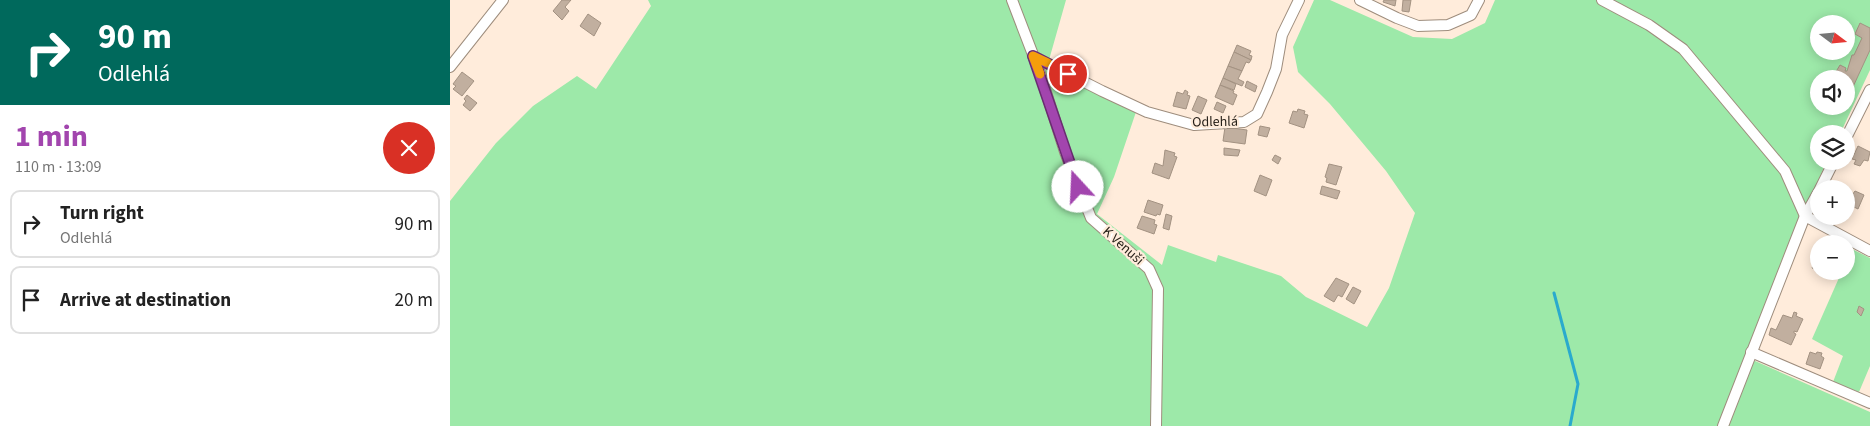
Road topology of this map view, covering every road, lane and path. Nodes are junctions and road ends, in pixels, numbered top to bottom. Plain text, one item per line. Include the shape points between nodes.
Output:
1 (503, 0) edge
2 (1012, 0) edge
3 (1299, 0) edge
4 (1360, 0) edge
5 (1479, 0) edge
6 (1602, 0) edge
7 (1033, 56) junction
8 (450, 67) edge
9 (1870, 90) edge
10 (1852, 125) edge
11 (1810, 207) edge
12 (1805, 216) junction
13 (1870, 251) edge
14 (1751, 352) junction
15 (1870, 403) edge
16 (1156, 426) edge
17 (1723, 426) edge

1 - 8 street
2 - 7 street, K Venuši
3 - 7 street, Odlehlá via 1282,35 1276,69 1267,92 1257,114 1244,122 1194,125 1147,112
4 - 5 street via 1418,26 1448,26 1470,15
6 - 12 street via 1649,25 1683,49 1785,171
7 - 16 street, K Venuši via 1091,218 1148,269 1158,289
9 - 10 street
11 - 12 street
12 - 13 street
12 - 14 street
14 - 15 street
14 - 17 street

